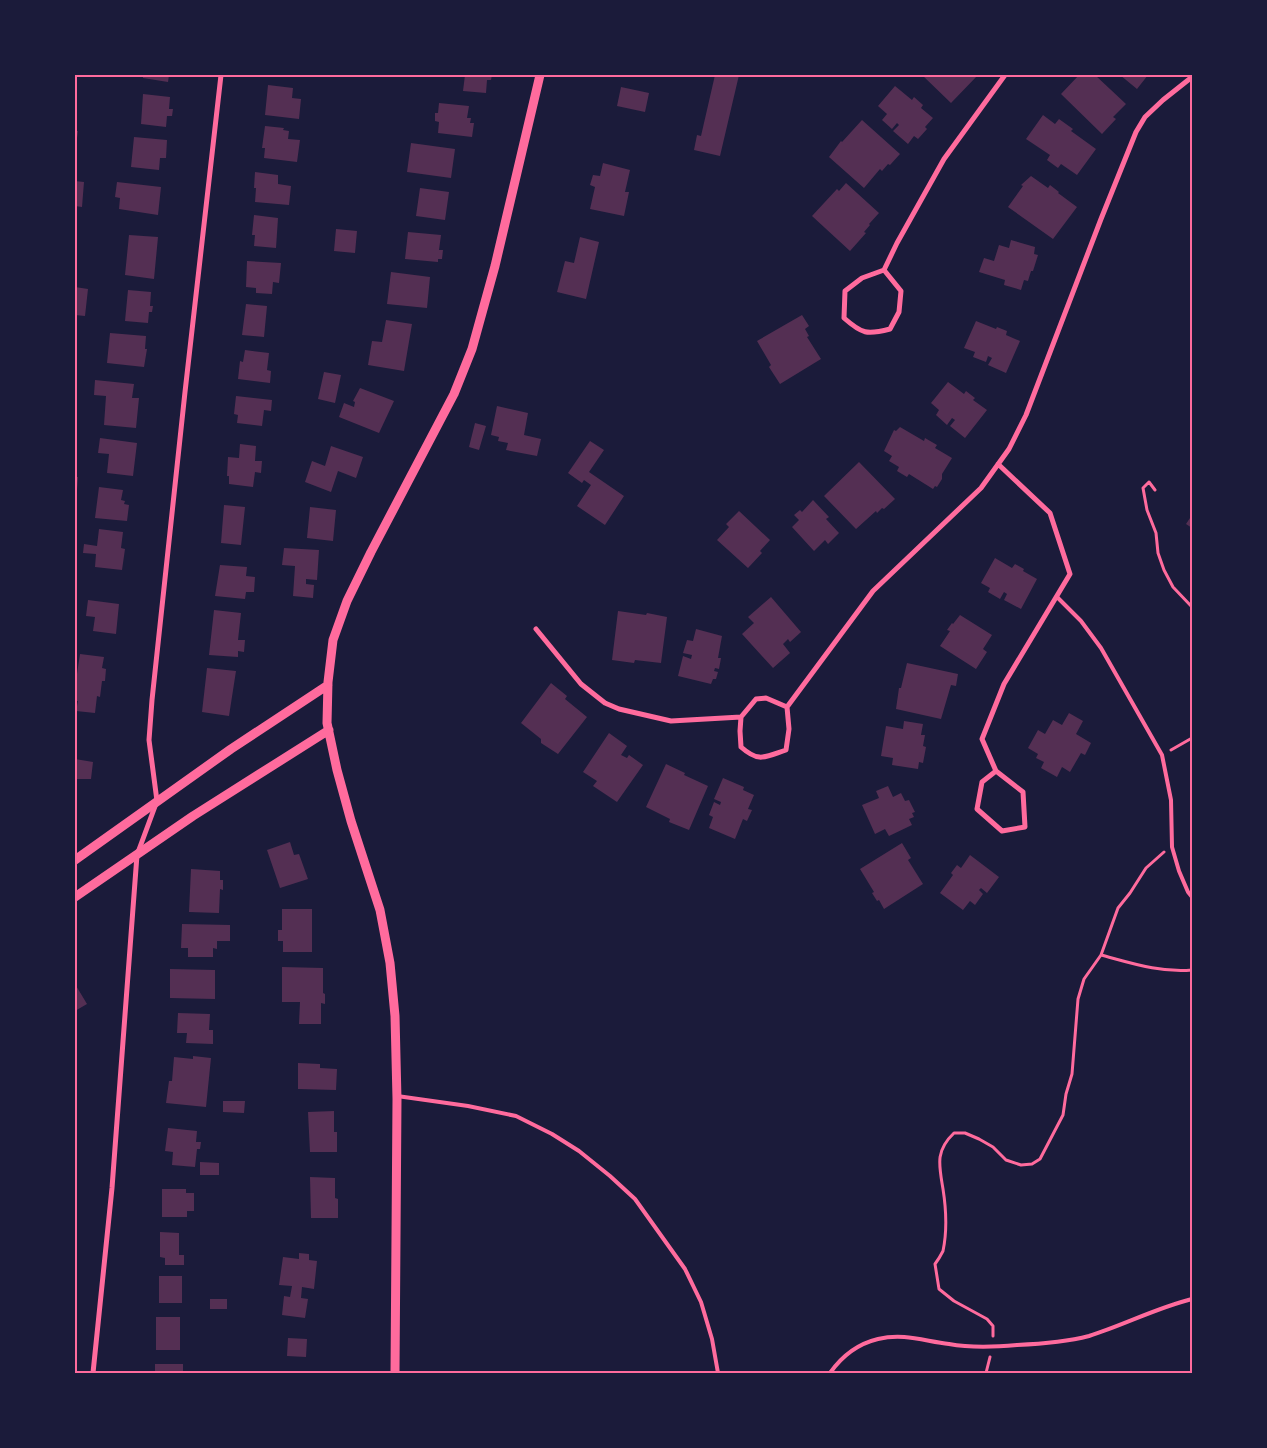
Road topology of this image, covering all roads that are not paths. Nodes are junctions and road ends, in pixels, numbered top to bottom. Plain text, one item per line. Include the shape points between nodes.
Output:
1 (221, 75) edge
2 (540, 75) edge
3 (1005, 75) edge
4 (1192, 77) edge
5 (884, 270) junction
6 (998, 464) junction
7 (1056, 597) junction
8 (536, 629) dead end
9 (328, 685) junction
10 (787, 707) junction
11 (741, 717) junction
12 (329, 730) junction
13 (996, 771) junction
14 (157, 801) junction
15 (137, 855) junction
16 (75, 860) edge
17 (75, 897) edge
18 (1192, 897) edge
19 (397, 1096) junction
20 (1192, 1299) edge
21 (93, 1373) edge
22 (395, 1373) edge
23 (718, 1373) edge
24 (830, 1373) edge

1 - 14 street via 152,700 149,740
2 - 9 street via 472,349 454,394 347,601 333,640
3 - 5 street via 944,159
4 - 6 street via 1145,117 1136,132 1026,415 1010,449
5 - 5 street via 862,278 845,291 844,318 858,330 875,333 890,329 899,312 901,291
6 - 7 street via 1050,513 1070,574
6 - 10 street via 981,488 872,591
7 - 13 street via 1004,684 982,739
7 - 18 lane via 1081,621 1101,648 1162,755 1171,800 1172,846 1179,871
8 - 11 street via 581,684 605,703 671,721
9 - 12 street
9 - 14 street
10 - 11 street via 766,698 756,699
10 - 11 street via 789,729 786,750 763,758 751,756 741,747
12 - 15 street
12 - 19 street via 351,821 380,910 390,963
13 - 13 street via 1023,792 1025,827 1002,831 977,809 982,782
14 - 15 street
14 - 16 street
15 - 17 street
15 - 21 street via 112,1188
19 - 22 street
19 - 23 lane via 516,1116 552,1134 610,1176 635,1200 685,1269 701,1302
20 - 24 lane via 1088,1336 1052,1342 992,1346 950,1345 907,1336 878,1339 854,1348

